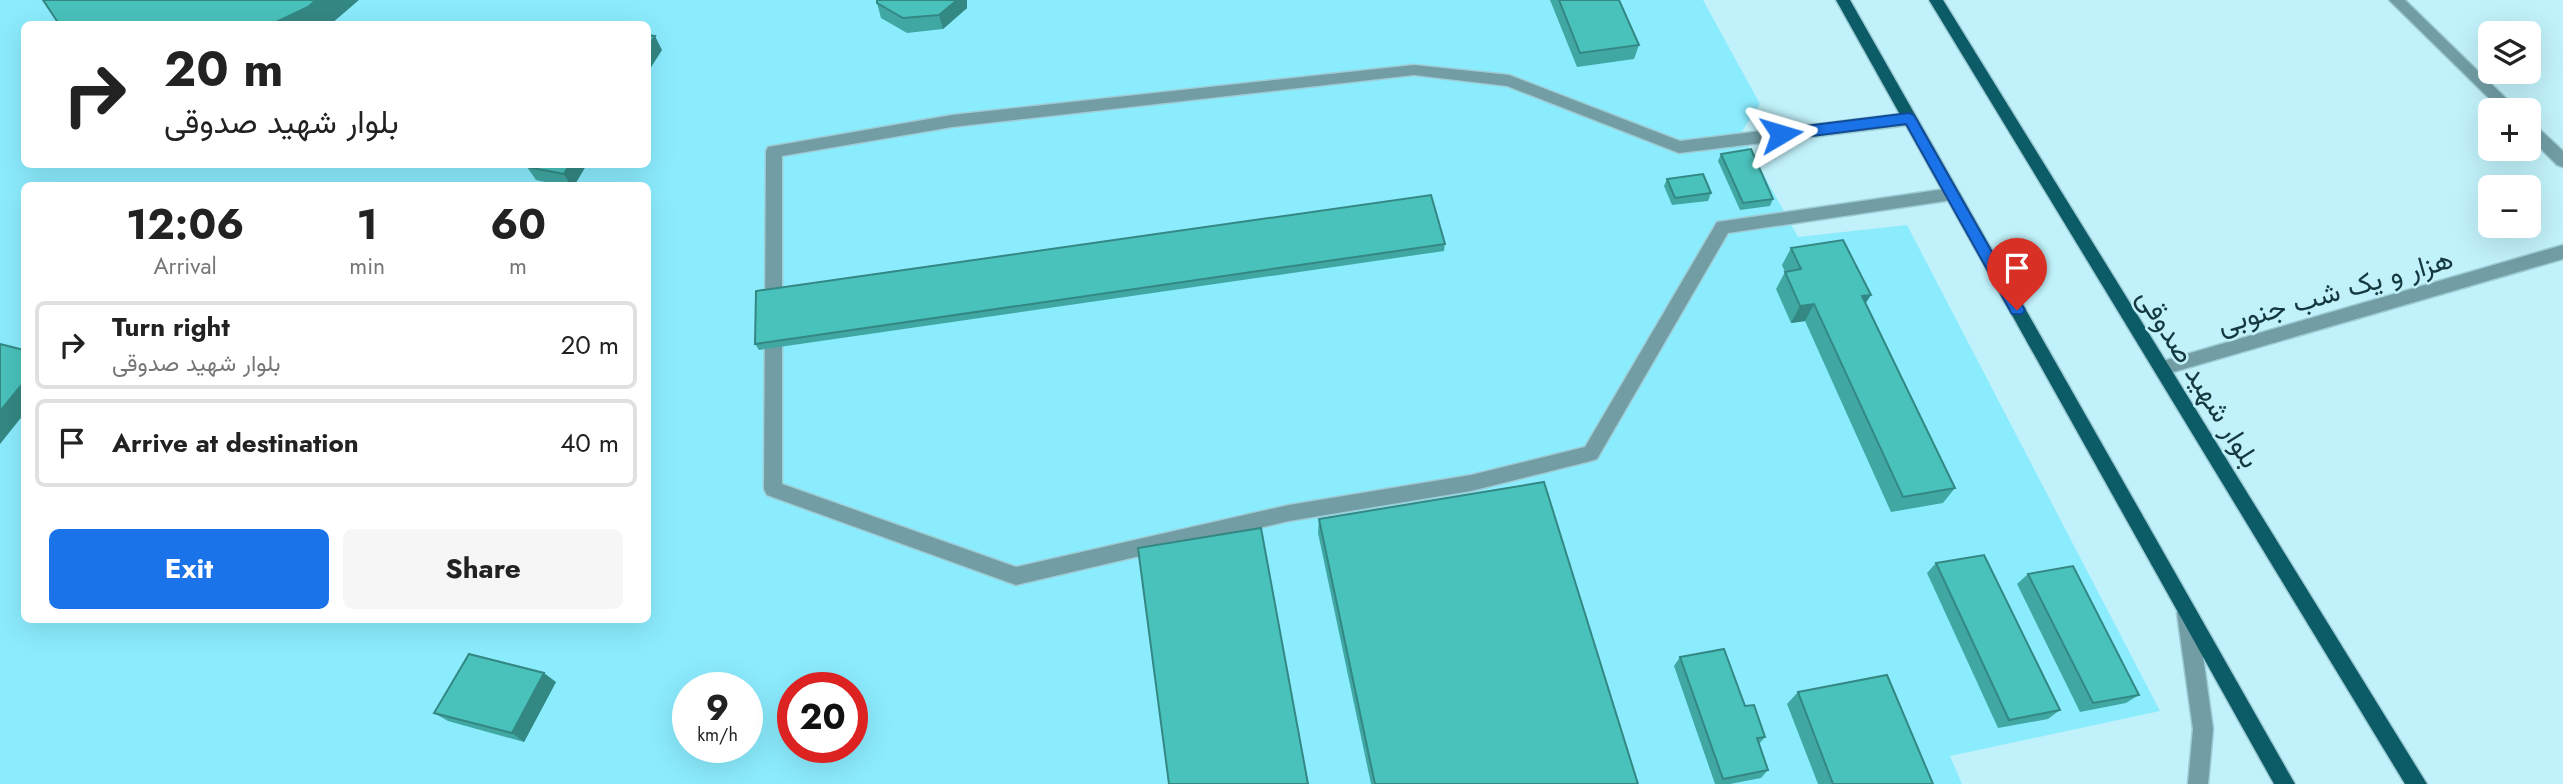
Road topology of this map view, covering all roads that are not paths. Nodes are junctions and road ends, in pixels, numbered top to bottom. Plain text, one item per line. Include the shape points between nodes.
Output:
1 (1843, 0) edge
2 (1936, 0) edge
3 (2396, 0) edge
4 (2498, 98) edge
5 (1909, 119) junction
6 (2541, 140) edge
7 (2563, 161) edge
8 (1952, 194) junction
9 (2563, 252) edge
10 (2162, 368) junction
11 (2187, 609) junction
12 (2198, 784) edge
13 (2285, 784) edge
14 (2417, 784) edge

1 - 5 main road
2 - 10 main road, بلوار شهید صدوقی
3 - 4 street
5 - 8 main road
5 - 8 street via 1679,146 1509,81 1414,70 952,121 774,151 773,489 1016,576 1289,513 1471,483 1591,453 1723,227
6 - 7 street
8 - 11 main road
9 - 10 street, هزار و یک شب جنوبی
10 - 14 main road, بلوار شهید صدوقی
11 - 12 street via 2203,729
11 - 13 main road

